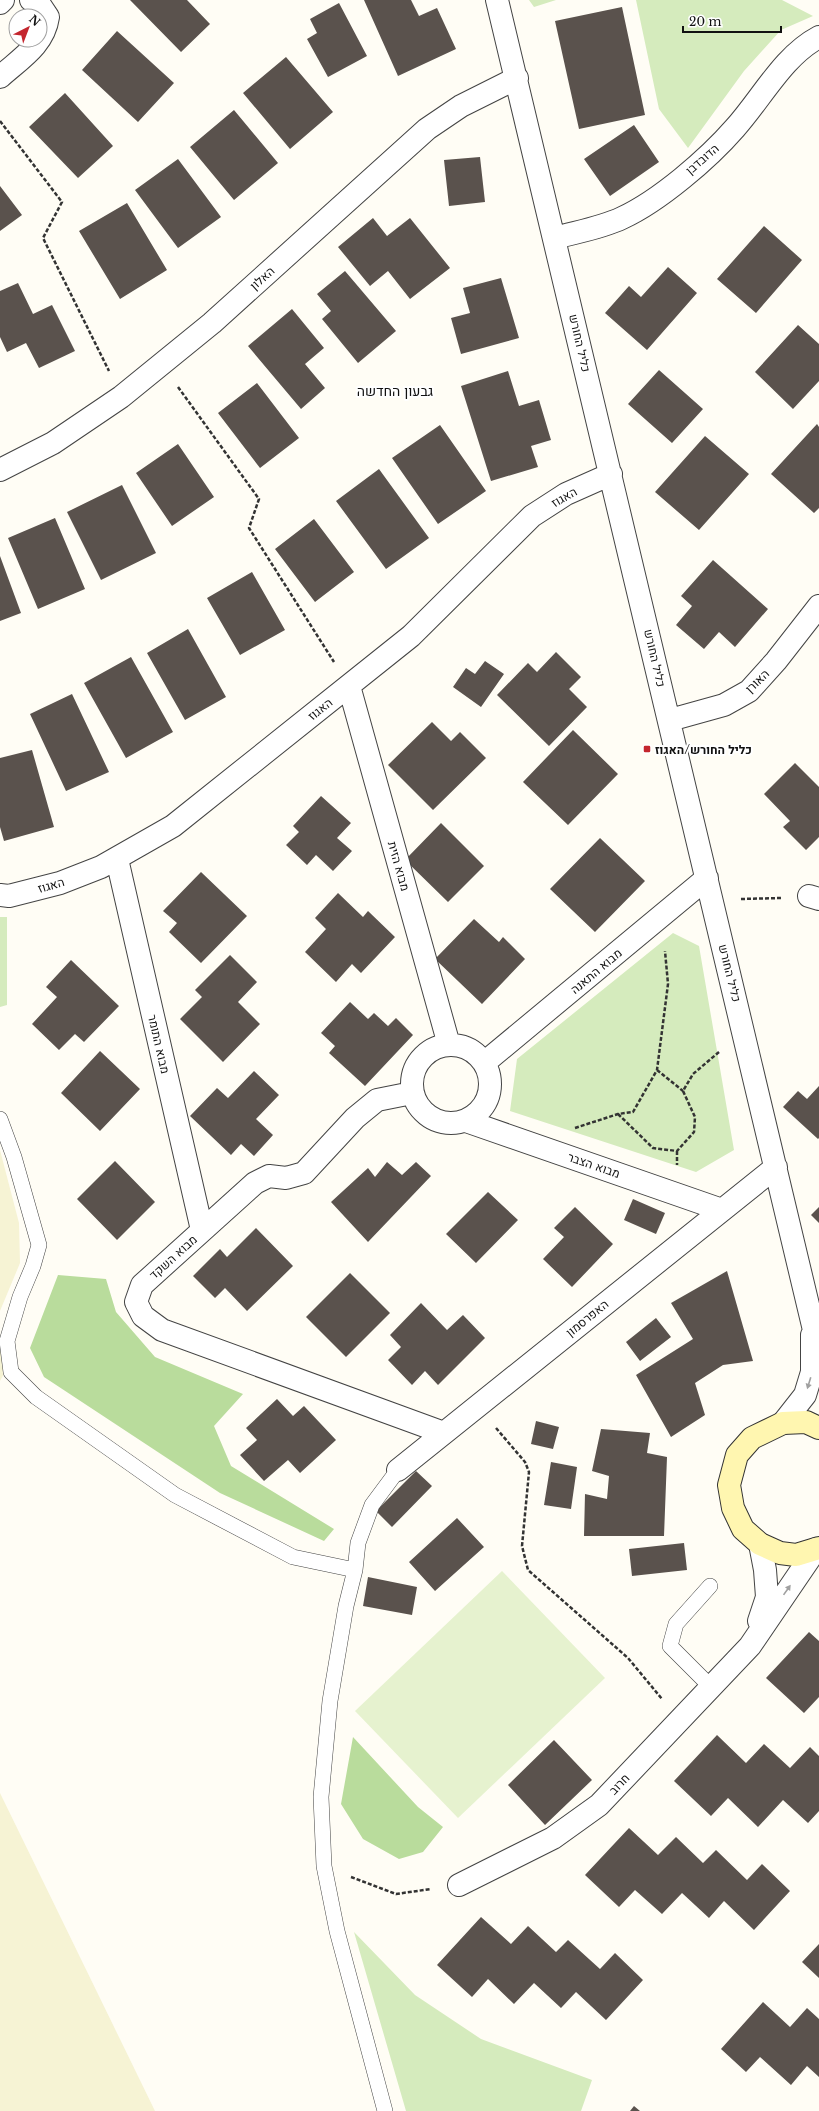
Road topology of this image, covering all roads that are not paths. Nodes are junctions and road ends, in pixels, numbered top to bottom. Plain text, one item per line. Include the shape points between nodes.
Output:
1 (3, 0) edge
2 (497, 0) edge
3 (39, 2) edge
4 (0, 3) edge
5 (819, 37) edge
6 (0, 76) edge
7 (516, 78) junction
8 (554, 238) junction
9 (0, 470) edge
10 (611, 474) junction
11 (819, 606) edge
12 (349, 686) junction
13 (670, 720) junction
14 (117, 859) junction
15 (707, 878) junction
16 (0, 895) edge
17 (449, 1045) junction
18 (484, 1063) junction
19 (412, 1093) junction
20 (0, 1119) edge
21 (466, 1121) junction
22 (776, 1167) junction
23 (722, 1210) junction
24 (202, 1230) junction
25 (812, 1316) junction
26 (819, 1351) edge
27 (783, 1422) junction
28 (819, 1428) edge
29 (444, 1433) junction
30 (398, 1470) joint
31 (760, 1544) junction
32 (818, 1549) edge
33 (355, 1570) junction
34 (710, 1586) dead end
35 (750, 1646) junction
36 (710, 1687) junction
37 (459, 1885) road end
38 (385, 2111) edge

1 - 4 street
2 - 7 street, כליל החורש
3 - 6 street via 48,17 46,29 39,43
5 - 8 street, הדובדבן via 805,44 735,128 708,156 656,198 621,219
7 - 8 street, כליל החורש
7 - 9 street, האלון via 461,106 427,129 212,323 122,397 53,443
8 - 10 street, כליל החורש
10 - 12 street, האגוז via 566,494 532,516 411,636
10 - 13 street, כליל החורש
11 - 13 street, האורן via 749,691 724,705
12 - 14 street, האגוז via 173,826
12 - 17 street, מבוא הזית
13 - 15 street, כליל החורש
14 - 16 street, האגוז via 60,883 9,896
14 - 24 street, מבוא התומר
15 - 18 street, מבוא התאנה
15 - 22 street, כליל החורש
17 - 18 street via 462,1047 474,1053
17 - 19 street via 435,1048 424,1055 416,1066 412,1079
18 - 21 street via 489,1076 490,1090 486,1103 477,1114
19 - 21 street via 420,1109 430,1118 443,1123
19 - 24 street, מבוא השקד via 377,1100 355,1118 304,1172 286,1178 269,1176 254,1183
20 - 33 lane via 14,1157 39,1246 7,1341 11,1372 36,1397 175,1495 293,1557
21 - 23 street, מבוא הצבר
22 - 23 street, האפרסמון
22 - 25 street, כליל החורש
23 - 29 street, האפרסמון
24 - 29 street, מבוא השקד via 142,1285 136,1302 143,1316 162,1330
25 - 26 street, כליל החורש
25 -> 27 street, כליל החורש via 812,1372 805,1395
27 - 28 street via 806,1422
27 - 31 street via 752,1438 738,1456 729,1485 732,1508 743,1529
29 - 30 street, האפרסמון
30 - 33 lane via 372,1505 358,1543
31 - 32 street via 796,1555
31 - 35 street, חרוב via 767,1598
35 -> 32 street, חרוב
33 - 38 lane via 346,1606 330,1708 321,1797 324,1866 336,1930
34 - 36 lane via 676,1624 670,1646
35 - 36 street, חרוב
36 - 37 street, חרוב via 599,1805 553,1838

